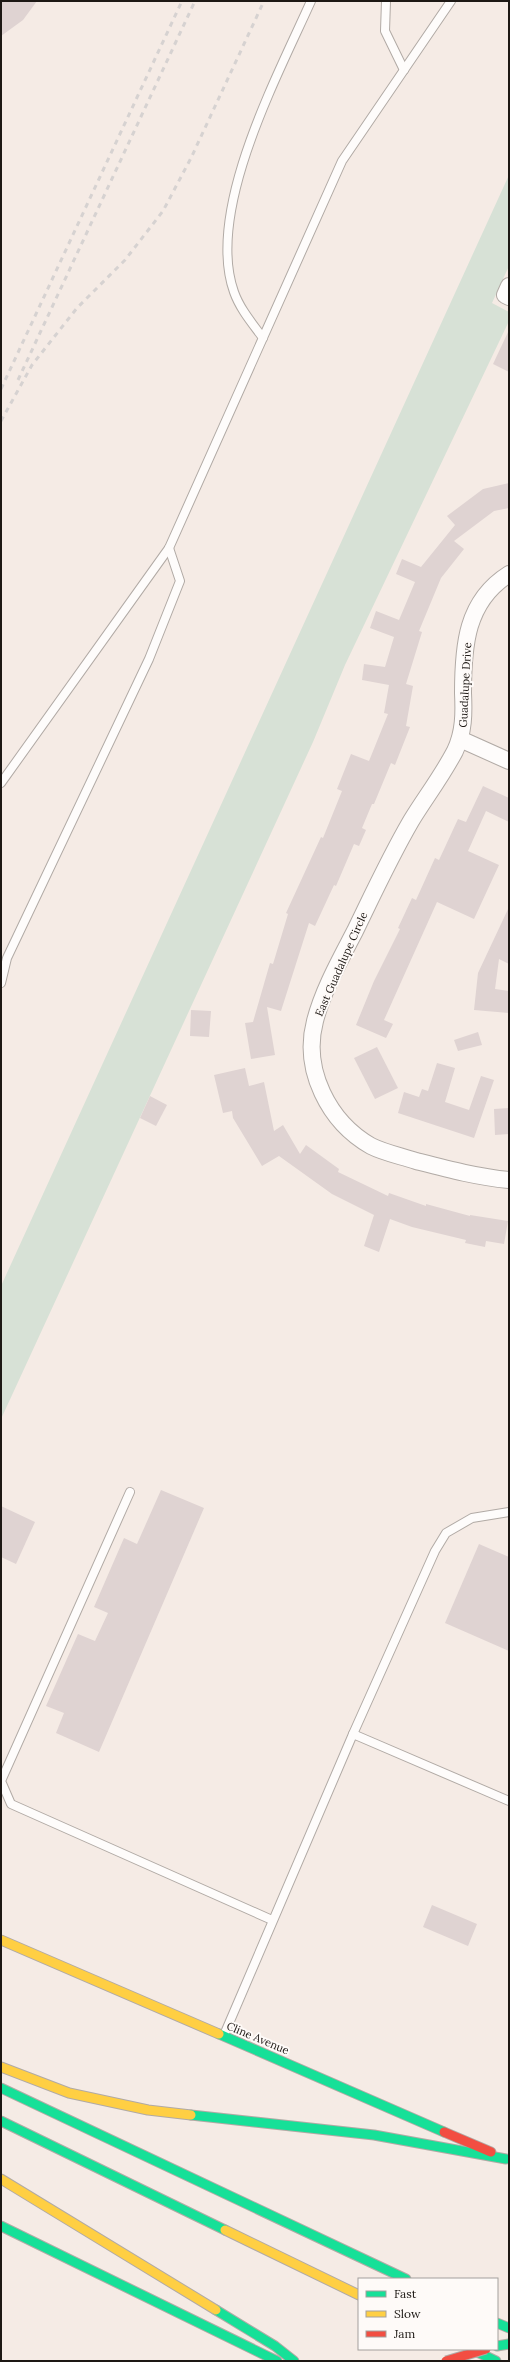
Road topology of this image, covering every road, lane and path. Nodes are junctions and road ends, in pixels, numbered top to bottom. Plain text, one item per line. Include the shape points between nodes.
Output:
1 (311, 1) edge
2 (386, 1) edge
3 (451, 1) edge
4 (404, 70) junction
5 (263, 338) junction
6 (169, 548) junction
7 (509, 574) edge
8 (460, 739) junction
9 (506, 760) edge
10 (1, 783) edge
11 (1, 983) edge
12 (509, 1180) edge
13 (130, 1492) dead end
14 (509, 1512) edge
15 (353, 1734) junction
16 (509, 1801) edge
17 (272, 1920) junction
18 (1, 1940) edge
19 (224, 2036) junction
20 (1, 2068) edge
21 (1, 2088) edge
22 (1, 2121) edge
23 (1, 2179) edge
24 (1, 2226) edge
25 (404, 2278) edge
26 (358, 2295) edge
27 (498, 2322) edge
28 (509, 2328) edge
29 (509, 2344) edge
30 (498, 2346) edge
31 (473, 2350) edge
32 (483, 2350) edge
33 (277, 2361) edge
34 (294, 2361) edge
35 (446, 2361) edge
36 (496, 2361) edge

1 - 5 lane via 252,135 236,190 228,230 228,264 234,292 244,312
2 - 4 lane via 385,32
3 - 4 lane
4 - 5 lane via 342,161
5 - 6 lane
6 - 10 lane
6 - 11 lane via 180,581 149,659 7,958
7 - 8 street, Guadalupe Drive via 483,596 470,622 464,659 463,729
8 - 9 street
8 - 12 street, East Guadalupe Circle via 446,767 410,823 334,974 315,1022 312,1050 314,1070 320,1089 330,1107 360,1138 386,1152 453,1170
13 - 17 lane via 1,1781 11,1804
14 - 15 lane via 472,1518 446,1533 435,1551
15 - 16 lane
15 - 17 lane
17 - 19 lane
18 - 19 main road, Cline Avenue
19 - 20 main road, Cline Avenue via 506,2159 374,2135 148,2110 69,2092
21 - 25 main road
22 - 26 main road
23 - 34 main road via 275,2346
24 - 33 main road
27 - 28 main road
29 - 30 main road
31 - 36 main road
32 - 35 main road, bridge

